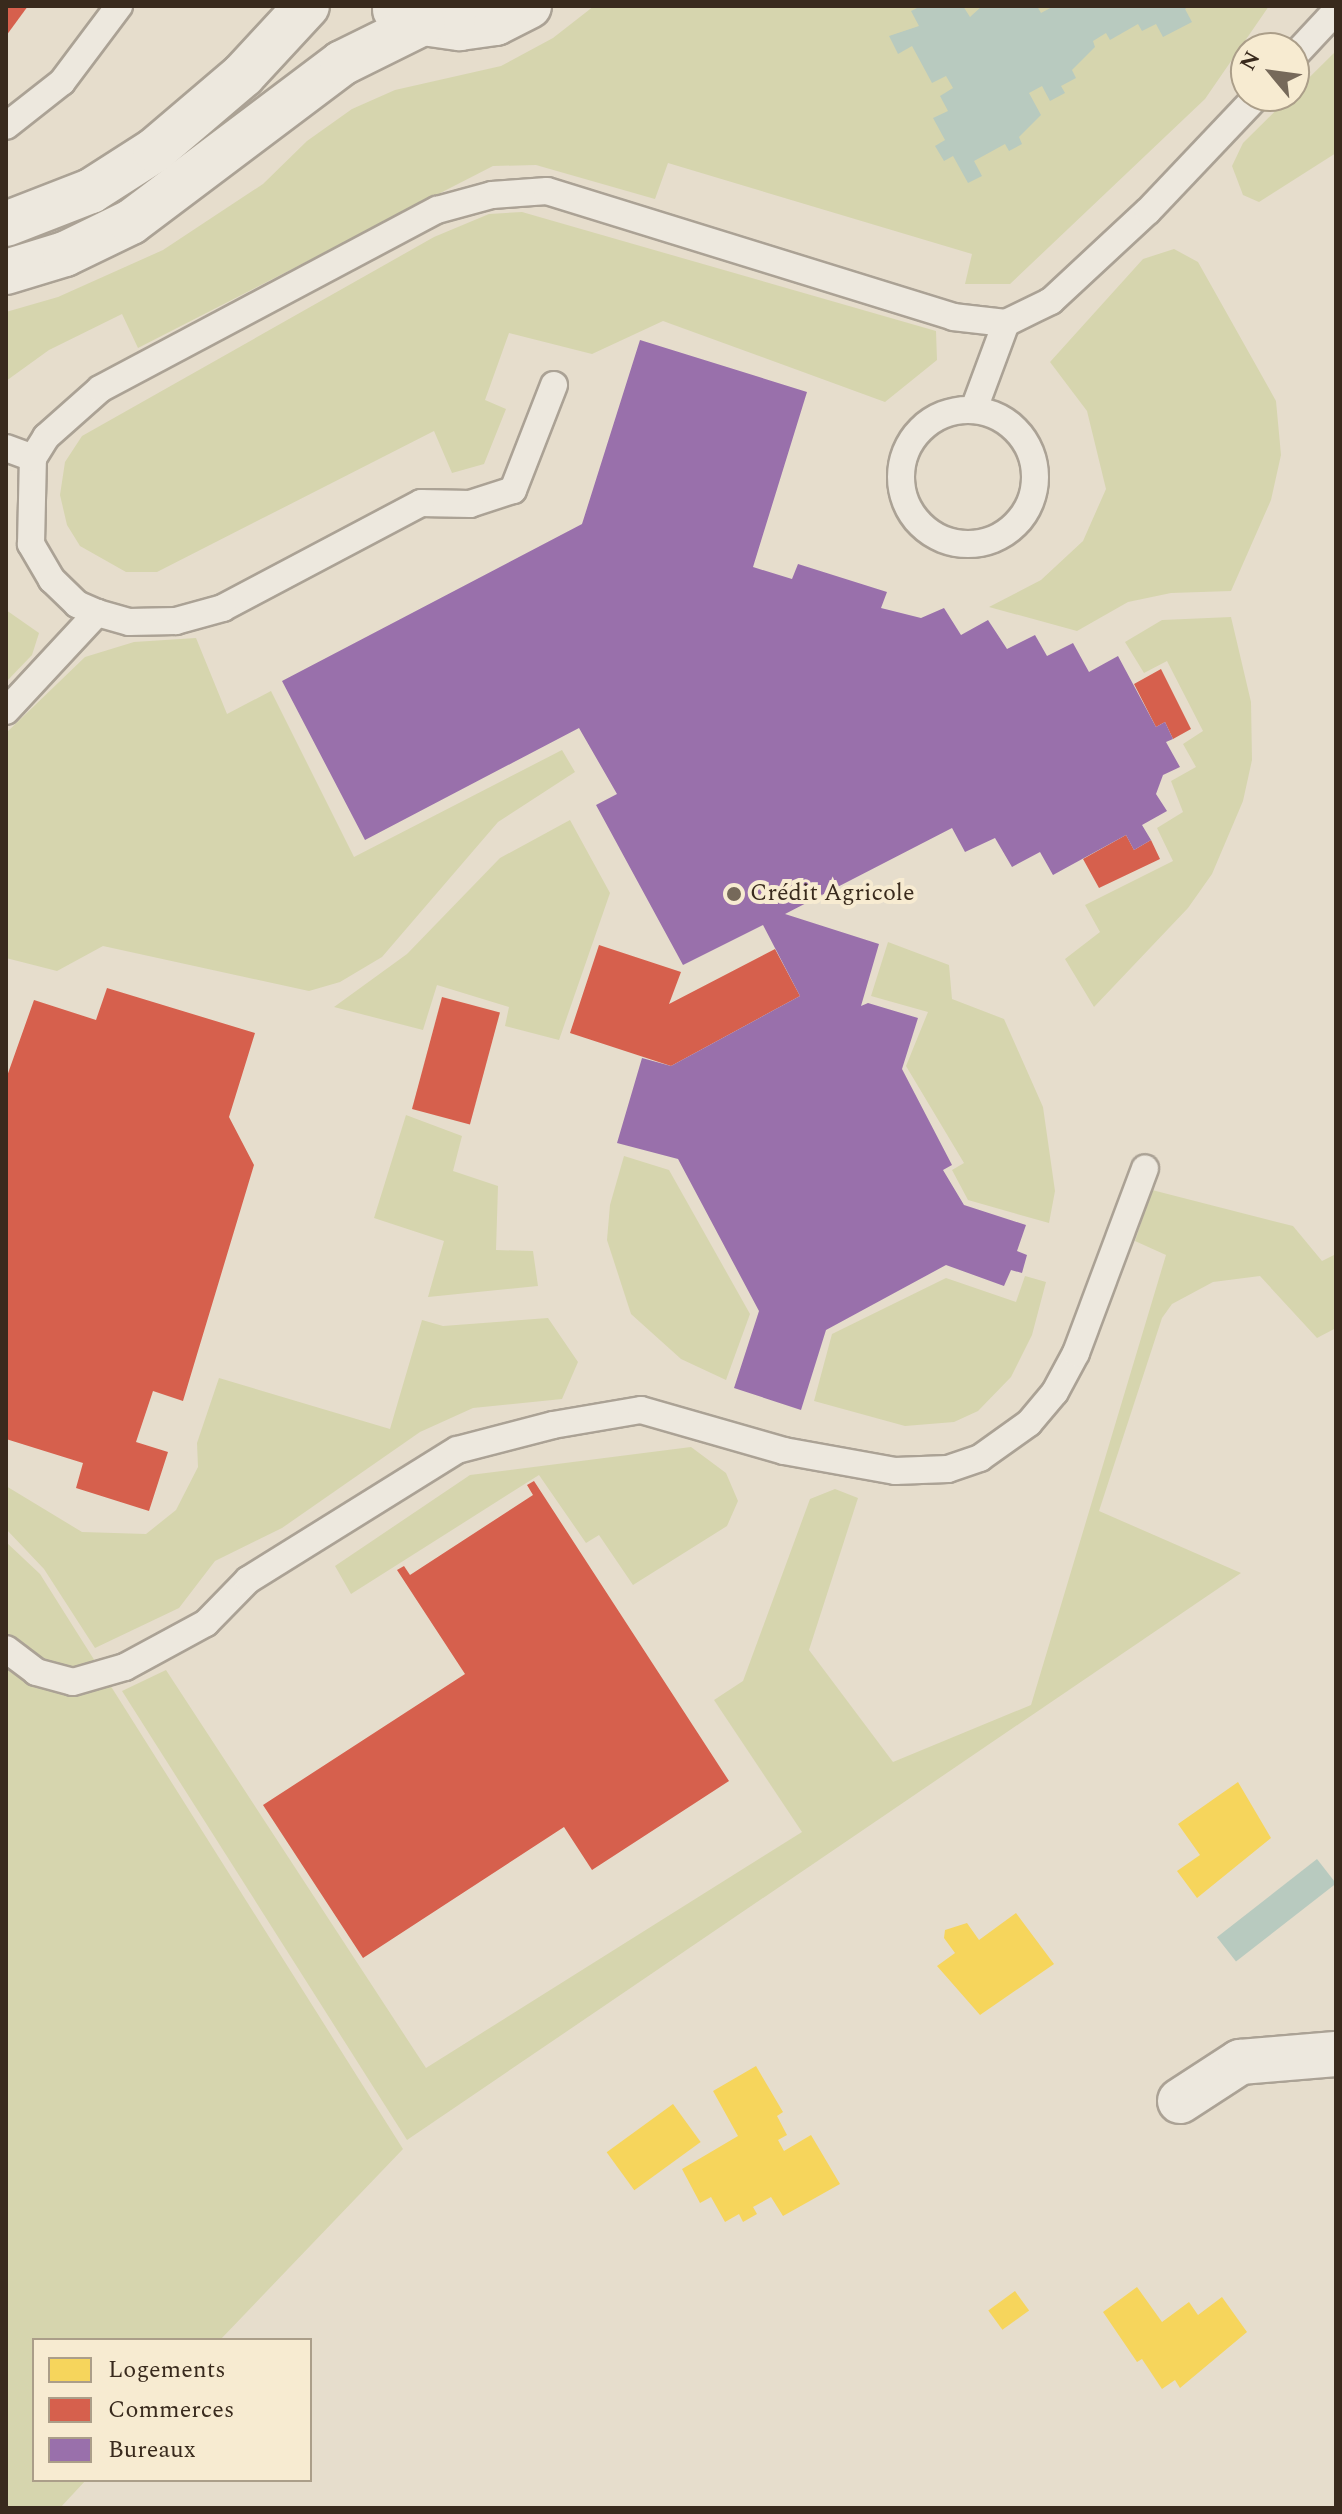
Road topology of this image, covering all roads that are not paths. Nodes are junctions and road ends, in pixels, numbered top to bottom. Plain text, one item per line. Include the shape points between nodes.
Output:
1 (119, 6) edge
2 (307, 6) edge
3 (529, 6) edge
4 (1336, 11) edge
5 (406, 14) edge
6 (1310, 39) edge
7 (1242, 112) edge
8 (6, 126) edge
9 (6, 224) edge
10 (6, 272) edge
11 (1006, 323) junction
12 (554, 385) dead end
13 (974, 409) junction
14 (6, 448) edge
15 (33, 458) junction
16 (97, 613) junction
17 (6, 711) edge
18 (1145, 1168) dead end
19 (6, 1649) edge
20 (1336, 2054) edge
21 (1180, 2101) dead end

1 - 8 lane via 62,82
2 - 9 main road via 243,75 155,150 91,191
3 - 5 main road via 496,23 460,28
4 - 6 lane
5 - 10 main road via 386,37 342,63 131,222 65,254
7 - 11 lane via 1148,211 1051,301
11 - 13 lane
11 - 15 lane via 953,317 547,191 492,195 437,210 100,389 46,437
12 - 16 lane via 513,490 470,504 421,503 223,608 176,621 129,622
13 - 13 lane via 946,413 921,427 905,451 900,478 906,506 923,529 948,542 975,545 1003,536 1023,517 1034,491 1034,462 1022,437 1001,418
14 - 15 lane
15 - 16 lane via 31,544 52,580 77,604
16 - 17 lane
18 - 19 lane via 1076,1353 1055,1392 1029,1423 980,1458 948,1469 895,1471 784,1451 641,1410 553,1425 457,1450 248,1580 206,1623 125,1667 73,1682 36,1672
20 - 21 main road via 1240,2062

